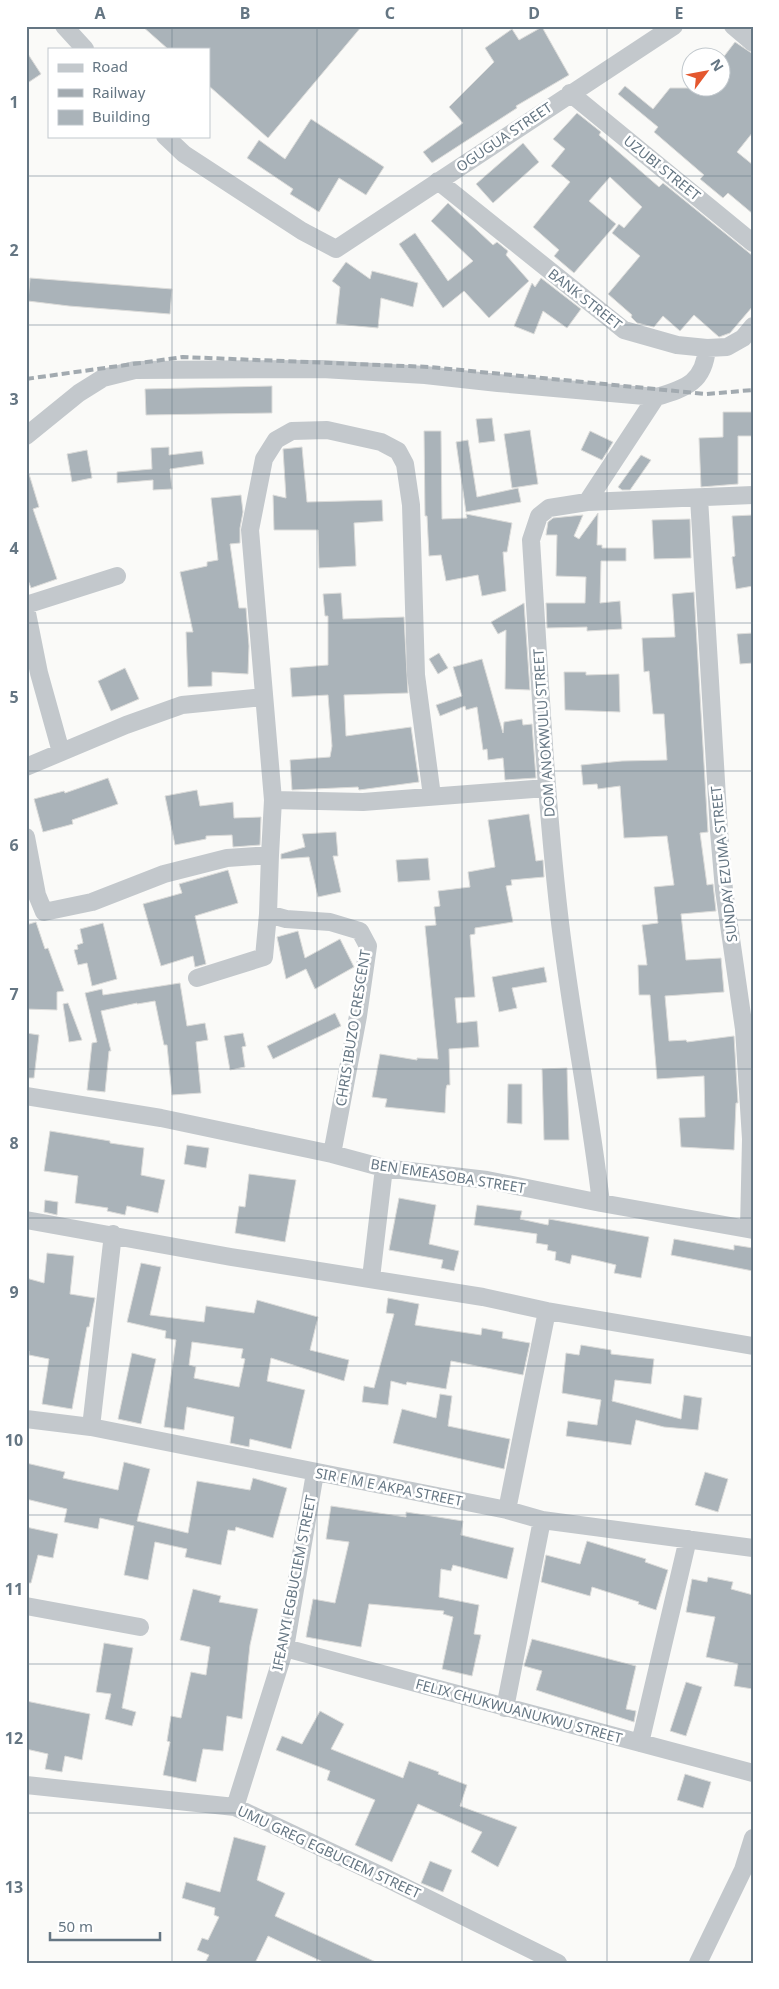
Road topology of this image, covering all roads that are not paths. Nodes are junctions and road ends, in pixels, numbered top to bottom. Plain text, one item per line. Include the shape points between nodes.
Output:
1 (64, 26) edge
2 (674, 26) edge
3 (733, 26) edge
4 (753, 43) edge
5 (84, 48) edge
6 (570, 93) junction
7 (167, 138) edge
8 (438, 181) junction
9 (753, 243) edge
10 (753, 326) edge
11 (707, 348) junction
12 (656, 397) junction
13 (26, 436) edge
14 (753, 495) edge
15 (699, 498) junction
16 (587, 502) junction
17 (117, 576) dead end
18 (26, 607) edge
19 (263, 697) junction
20 (61, 752) junction
21 (26, 767) edge
22 (546, 788) junction
23 (432, 796) junction
24 (273, 800) junction
25 (26, 837) edge
26 (270, 855) junction
27 (268, 914) junction
28 (197, 978) dead end
29 (26, 1096) edge
30 (332, 1154) junction
31 (384, 1168) junction
32 (601, 1203) junction
33 (26, 1220) edge
34 (751, 1230) edge
35 (113, 1234) junction
36 (371, 1278) junction
37 (547, 1311) junction
38 (753, 1346) edge
39 (26, 1419) edge
40 (91, 1427) junction
41 (315, 1473) junction
42 (507, 1510) junction
43 (542, 1520) junction
44 (688, 1539) junction
45 (753, 1548) edge
46 (26, 1606) edge
47 (140, 1628) dead end
48 (285, 1648) junction
49 (505, 1708) junction
50 (640, 1743) junction
51 (753, 1773) edge
52 (26, 1785) edge
53 (235, 1807) junction
54 (753, 1838) edge
55 (748, 1872) edge
56 (558, 1963) edge
57 (698, 1963) edge

1 - 5 street
2 - 6 street, OGUGUA STREET
3 - 4 street
6 - 8 street, OGUGUA STREET
6 - 9 street, UZUBI STREET
7 - 8 street, OGUGUA STREET via 184,154 302,231 336,249
8 - 11 street, BANK STREET via 624,330
10 - 11 street, BANK STREET via 743,338 728,347
11 - 12 street via 706,365 690,384 679,391
12 - 13 street via 425,375 322,369 135,370 103,378
12 - 16 street
14 - 15 street, DOM ANOKWULU STREET
15 - 16 street, DOM ANOKWULU STREET
15 - 34 street, SUNDAY EZUMA STREET via 720,851 744,1029 751,1139
16 - 22 street, DOM ANOKWULU STREET via 548,508 539,516 531,540
17 - 18 street
18 - 20 street via 39,673
19 - 20 street via 182,705
19 - 23 street via 250,530 264,458 276,440 292,431 327,430 382,442 398,451 405,464 412,505 416,675
19 - 24 street
20 - 21 street
22 - 23 street
22 - 32 street, DOM ANOKWULU STREET via 559,917
23 - 24 street via 363,802
24 - 26 street
25 - 26 street via 37,895 44,912 92,902 164,874 227,858
26 - 27 street
27 - 28 street via 264,958
27 - 30 street, CHRIS IBUZO CRESCENT via 286,919 330,922 360,931 368,946
29 - 30 street, BEN EMEASOBA STREET via 162,1118
30 - 31 street, BEN EMEASOBA STREET
31 - 32 street, BEN EMEASOBA STREET via 487,1180
31 - 36 street
32 - 34 street, BEN EMEASOBA STREET
33 - 35 street
35 - 36 street via 231,1257
35 - 40 street
36 - 37 street
37 - 38 street
37 - 42 street
39 - 40 street, SIR E M E AKPA STREET
40 - 41 street, SIR E M E AKPA STREET
41 - 42 street, SIR E M E AKPA STREET
41 - 48 street, IFEANYI EGBUCIEM STREET
42 - 43 street, SIR E M E AKPA STREET
43 - 44 street, SIR E M E AKPA STREET
43 - 49 street
44 - 45 street, SIR E M E AKPA STREET
44 - 50 street
46 - 47 street
48 - 49 street, FELIX CHUKWUANUKWU STREET
48 - 53 street, IFEANYI EGBUCIEM STREET
49 - 50 street, FELIX CHUKWUANUKWU STREET
50 - 51 street, FELIX CHUKWUANUKWU STREET
52 - 53 street, UMU GREG EGBUCIEM STREET
53 - 56 street, UMU GREG EGBUCIEM STREET
54 - 55 street
55 - 57 street

